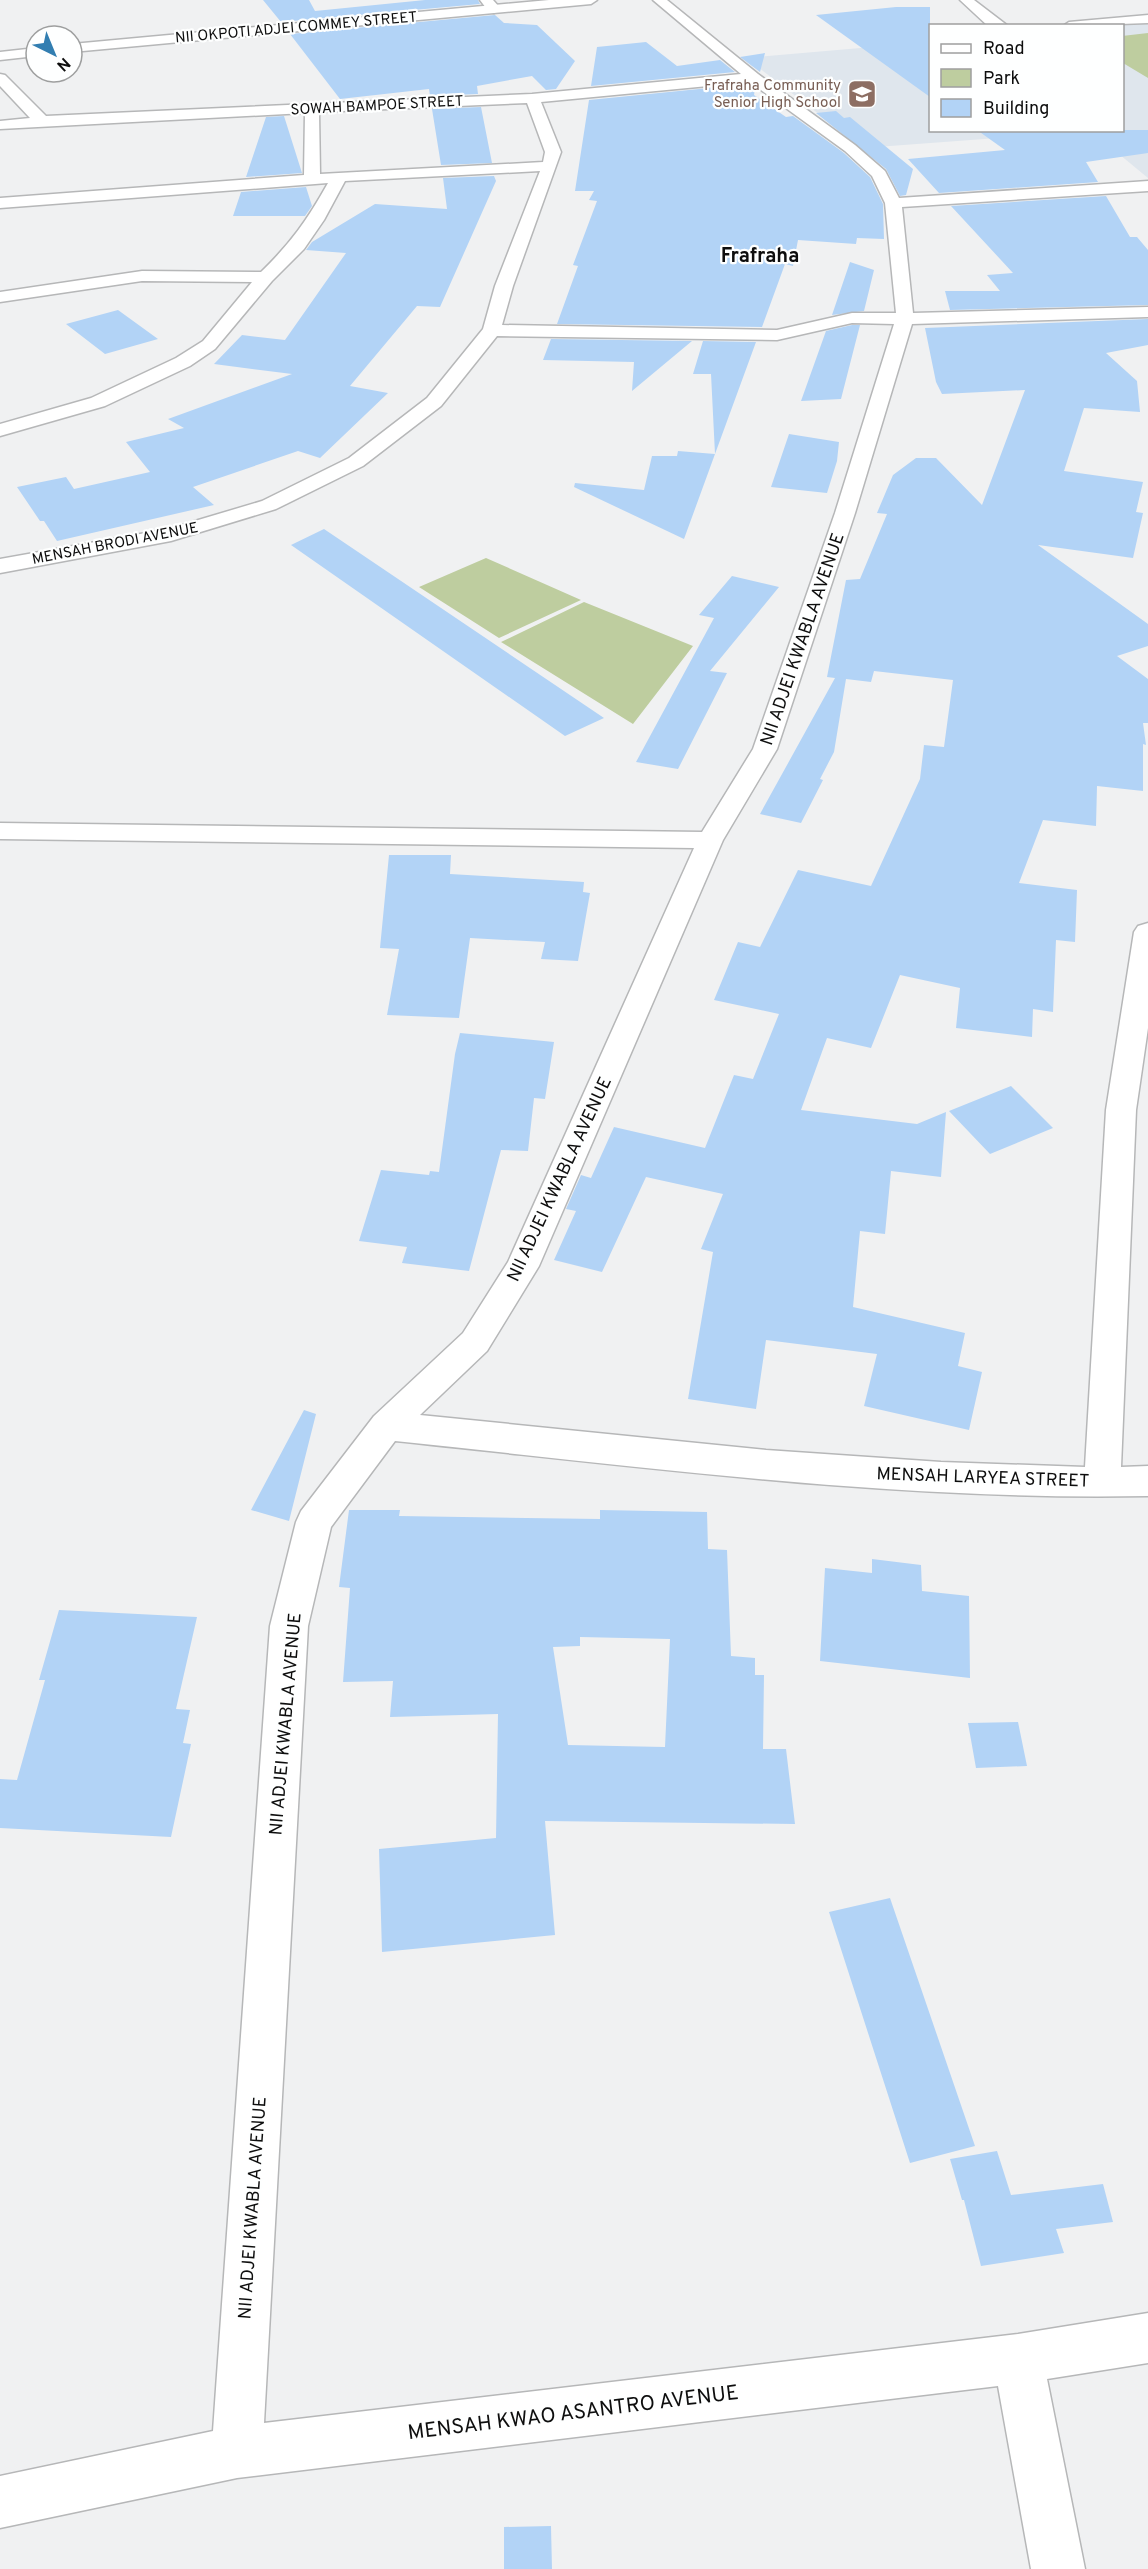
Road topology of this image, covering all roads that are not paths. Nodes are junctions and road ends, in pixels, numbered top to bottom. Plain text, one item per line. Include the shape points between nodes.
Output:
1 (591, 0) edge
2 (659, 0) edge
3 (966, 0) edge
4 (490, 4) edge
5 (1148, 19) edge
6 (996, 24) edge
7 (1092, 24) edge
8 (84, 47) edge
9 (24, 53) edge
10 (0, 56) edge
11 (753, 77) junction
12 (0, 78) edge
13 (532, 98) junction
14 (312, 108) junction
15 (42, 121) junction
16 (0, 125) edge
17 (550, 166) junction
18 (339, 177) junction
19 (312, 179) junction
20 (1148, 186) edge
21 (0, 202) edge
22 (893, 203) junction
23 (266, 277) junction
24 (0, 297) edge
25 (1148, 312) edge
26 (904, 318) junction
27 (492, 330) junction
28 (0, 430) edge
29 (0, 566) edge
30 (0, 831) edge
31 (710, 840) junction
32 (1148, 932) edge
33 (1135, 1109) edge
34 (386, 1426) junction
35 (1148, 1481) edge
36 (1102, 1482) junction
37 (1148, 2338) edge
38 (1018, 2359) junction
39 (237, 2452) junction
40 (0, 2502) edge
41 (1058, 2569) edge

1 - 4 street, NII OKPOTI ADJEI COMMEY STREET
2 - 11 street, NII ADJEI KWABLA AVENUE
3 - 6 street
4 - 8 street, NII OKPOTI ADJEI COMMEY STREET
5 - 7 street
9 - 10 street
11 - 13 street, SOWAH BAMPOE STREET
11 - 22 street, NII ADJEI KWABLA AVENUE via 879,174
12 - 15 street
13 - 14 street, SOWAH BAMPOE STREET
13 - 17 street, MENSAH BRODI AVENUE via 553,152
14 - 15 street, SOWAH BAMPOE STREET
14 - 19 street
15 - 16 street, SOWAH BAMPOE STREET
17 - 18 street
17 - 27 street, MENSAH BRODI AVENUE via 504,286
18 - 19 street
18 - 23 street via 304,237
19 - 21 street
20 - 22 street
22 - 26 street, NII ADJEI KWABLA AVENUE
23 - 24 street via 142,276
23 - 28 street via 209,345 183,362 98,402
25 - 26 street
26 - 27 street via 852,318 777,335
26 - 31 street, NII ADJEI KWABLA AVENUE via 845,513 765,749
27 - 29 street, MENSAH BRODI AVENUE via 425,409 356,462 269,506 171,535
30 - 31 street
31 - 34 street, NII ADJEI KWABLA AVENUE via 523,1266 475,1341
32 - 33 street, MENSAH LARYEA STREET
33 - 36 street, MENSAH LARYEA STREET
34 - 36 street, MENSAH LARYEA STREET via 766,1465 941,1477
34 - 39 street, NII ADJEI KWABLA AVENUE via 314,1522 289,1626
35 - 36 street
37 - 38 street, MENSAH KWAO ASANTRO AVENUE
38 - 39 street, MENSAH KWAO ASANTRO AVENUE
38 - 41 street
39 - 40 street, MENSAH KWAO ASANTRO AVENUE

